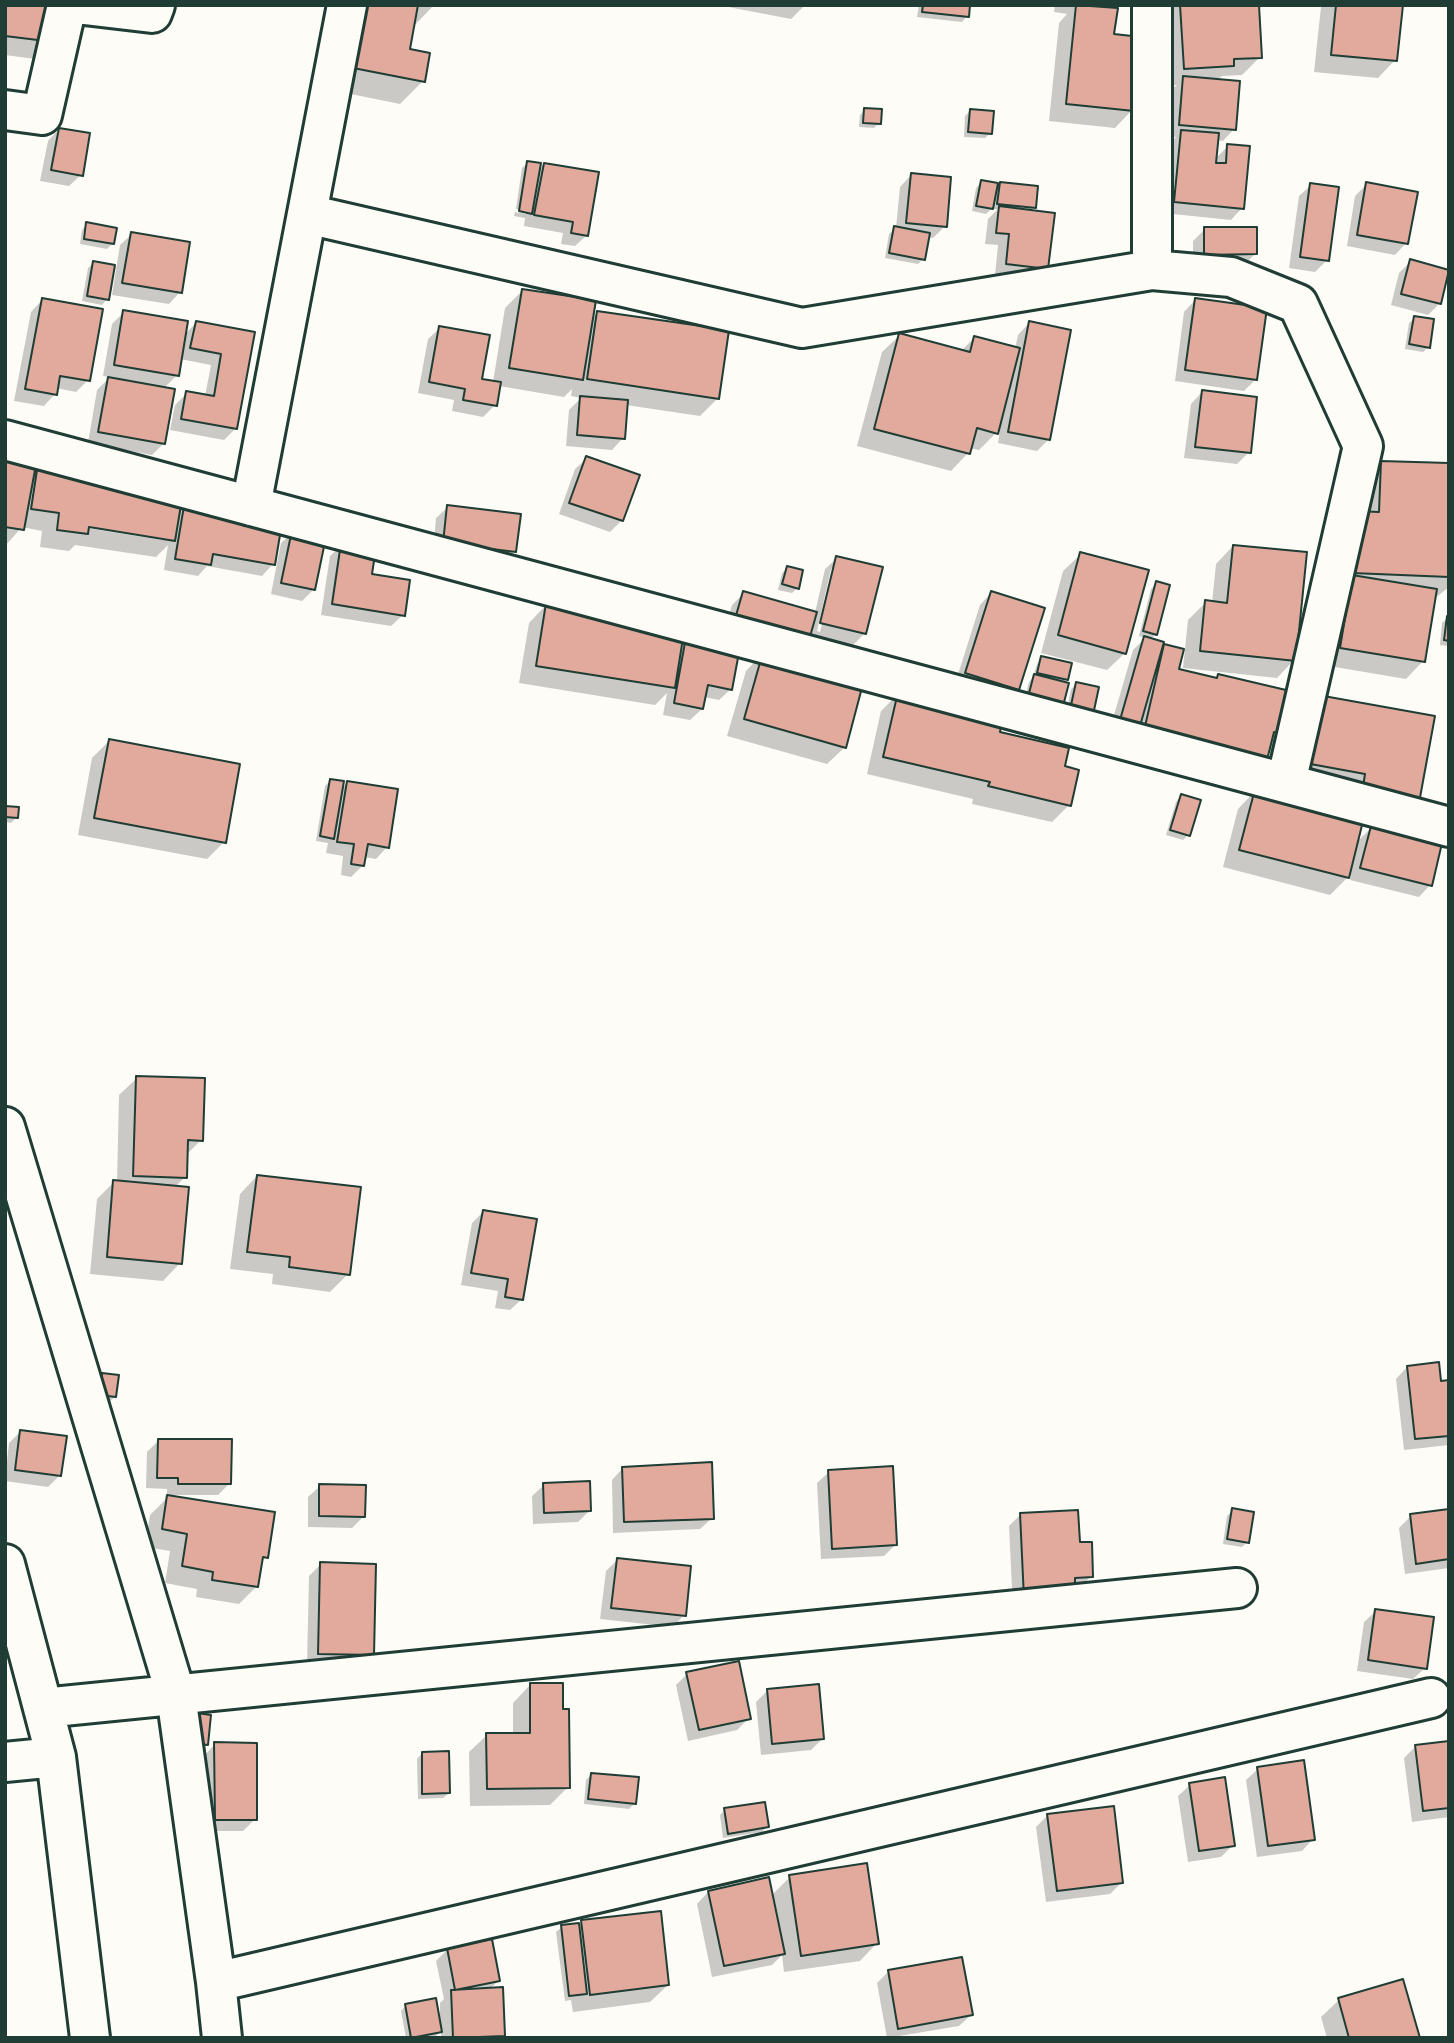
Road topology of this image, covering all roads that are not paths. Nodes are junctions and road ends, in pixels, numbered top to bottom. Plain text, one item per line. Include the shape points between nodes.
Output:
1 (67, 5) edge
2 (84, 5) edge
3 (155, 5) edge
4 (347, 5) edge
5 (1152, 5) edge
6 (5, 110) edge
7 (307, 214) junction
8 (1152, 270) junction
9 (5, 440) edge
10 (251, 506) junction
11 (1286, 783) junction
12 (1449, 827) edge
13 (5, 1127) edge
14 (5, 1564) edge
15 (1237, 1588) dead end
16 (176, 1695) junction
17 (1431, 1698) dead end
18 (43, 1708) junction
19 (56, 1756) junction
20 (5, 1762) edge
21 (215, 1982) junction
22 (90, 2038) edge
23 (222, 2038) edge

1 - 6 street via 42,115
2 - 3 street via 152,13
4 - 7 street
5 - 8 street
7 - 8 street via 802,328
7 - 10 street
8 - 11 street via 1231,277 1298,304 1363,446
9 - 10 street
10 - 11 street
11 - 12 street
13 - 16 street
14 - 18 street
15 - 16 street
16 - 18 street
16 - 21 street
17 - 21 street
18 - 19 street
19 - 20 street
19 - 22 street
21 - 23 street

